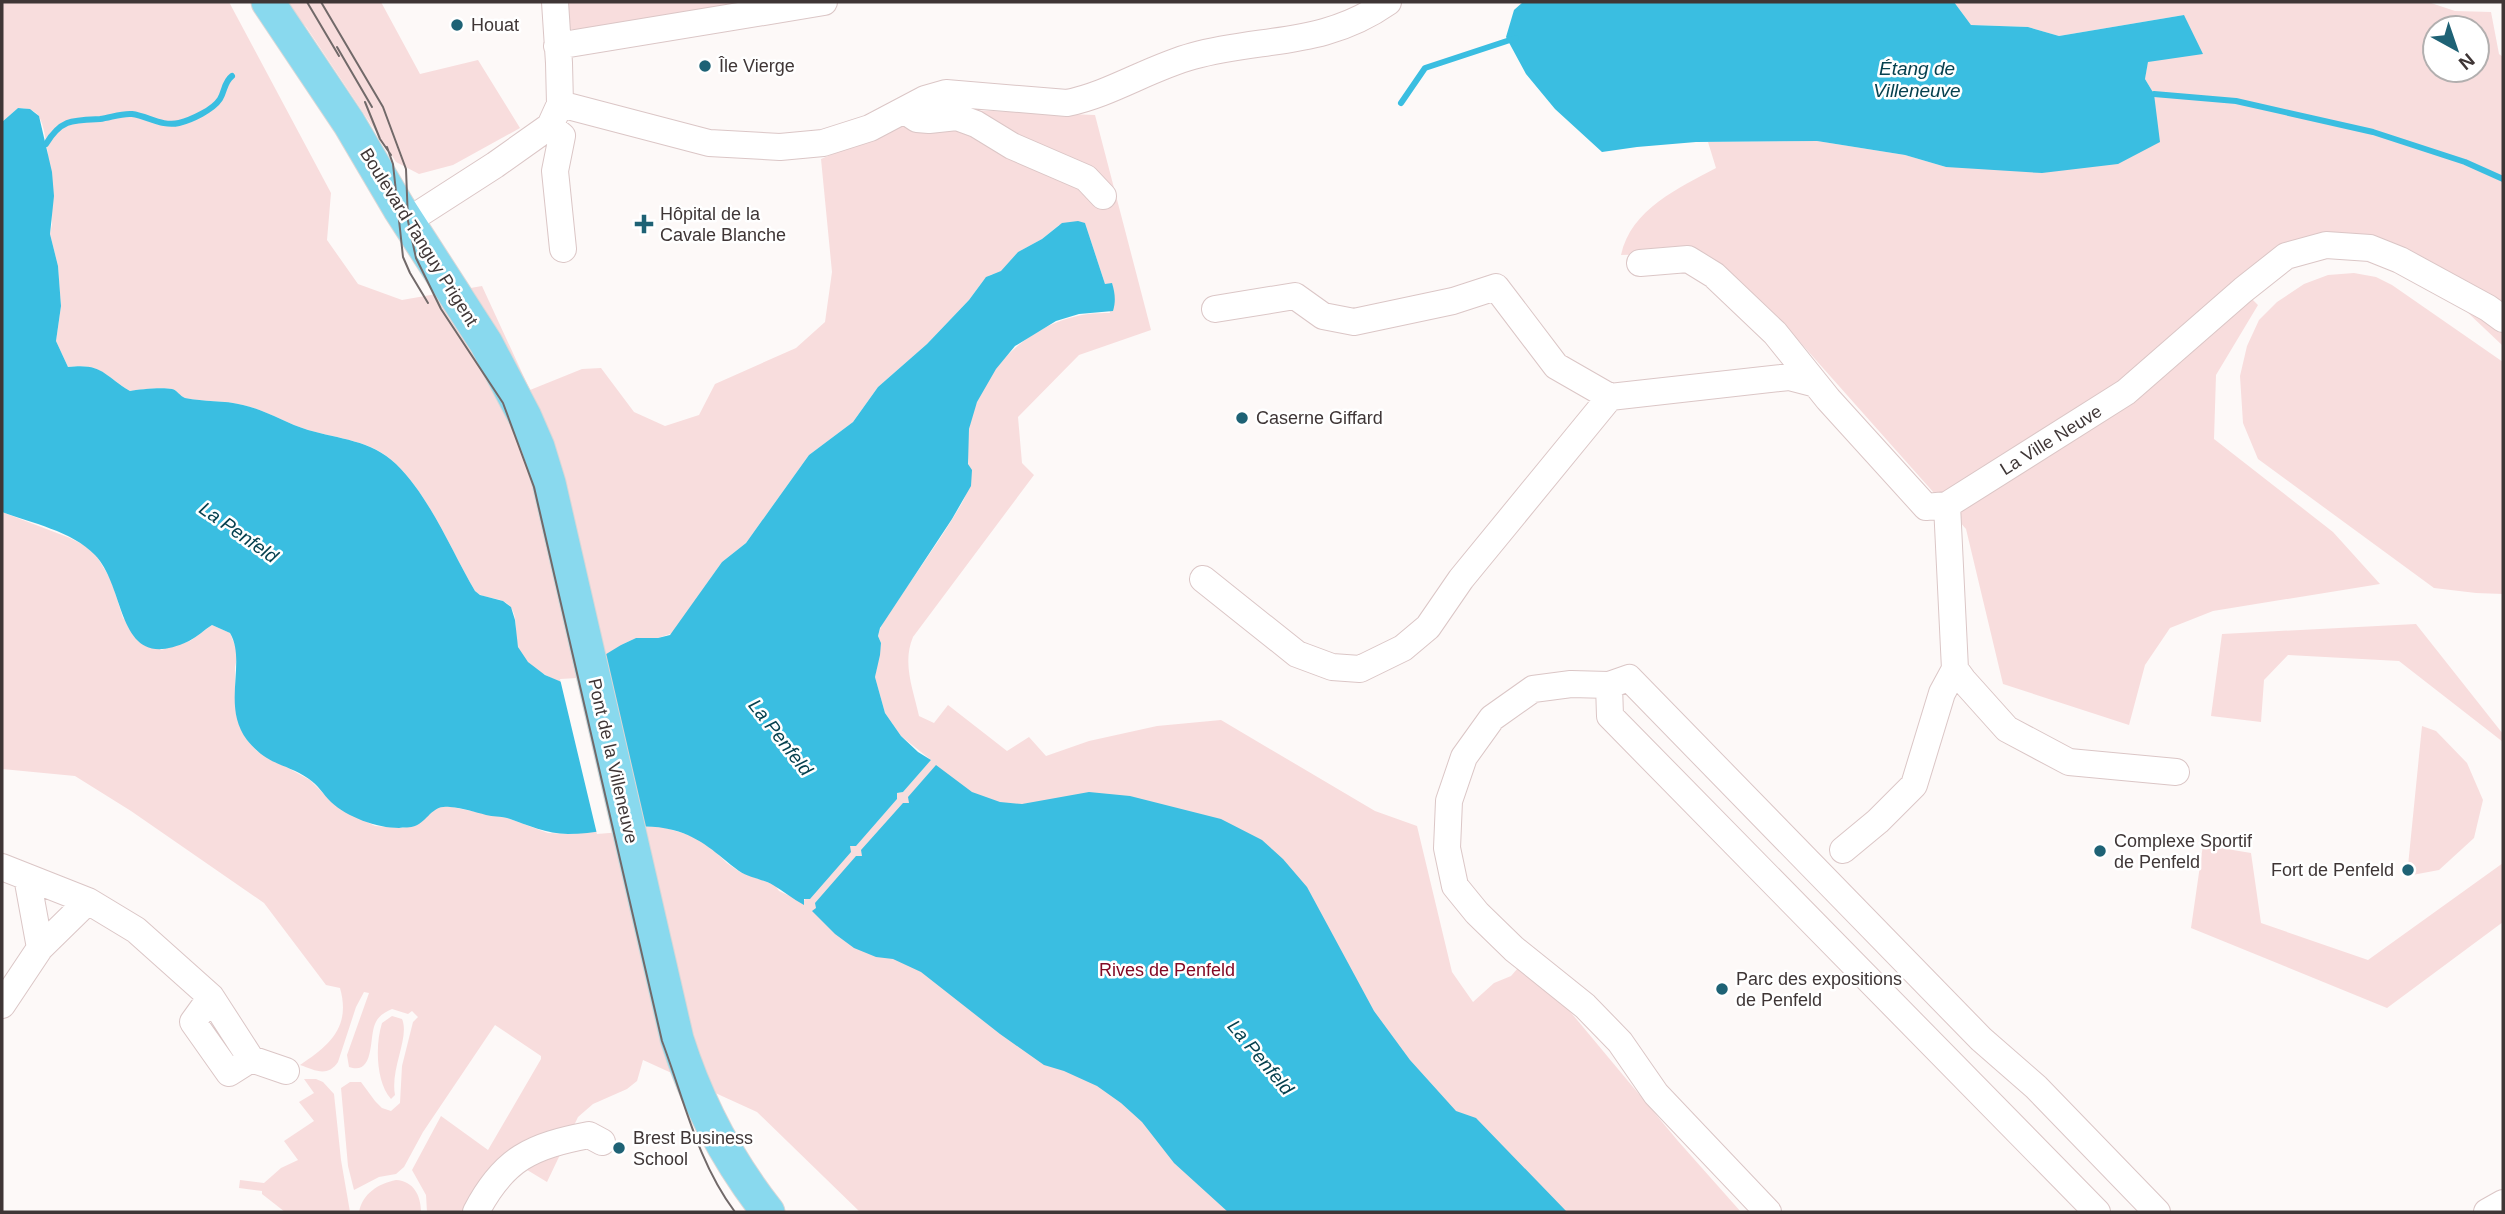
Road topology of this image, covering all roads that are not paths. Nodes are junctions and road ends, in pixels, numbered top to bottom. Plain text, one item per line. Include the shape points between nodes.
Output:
1 (268, 2) edge
2 (824, 2) edge
3 (1388, 2) edge
4 (555, 5) edge
5 (557, 46) junction
6 (905, 111) junction
7 (555, 115) junction
8 (1103, 196) dead end
9 (408, 221) junction
10 (563, 249) dead end
11 (1640, 264) dead end
12 (1214, 309) dead end
13 (2503, 319) edge
14 (1816, 384) junction
15 (1610, 397) junction
16 (549, 483) joint
17 (1947, 505) junction
18 (1203, 579) dead end
19 (1955, 669) junction
20 (1609, 685) junction
21 (2176, 772) dead end
22 (1843, 850) dead end
23 (2, 867) edge
24 (26, 877) junction
25 (88, 901) junction
26 (40, 948) junction
27 (2, 1005) edge
28 (286, 1071) dead end
29 (602, 1142) dead end
30 (2503, 1203) edge
31 (476, 1212) edge
32 (768, 1212) edge
33 (1768, 1212) edge
34 (2097, 1212) edge
35 (2157, 1212) edge
36 (2487, 1212) edge

1 - 9 main road, Boulevard Tanguy Prigent
2 - 5 street
3 - 6 street via 1348,26 1192,56 1086,99 1066,103 946,93
4 - 5 street
5 - 7 street
6 - 7 street via 823,143 780,148 709,143
6 - 8 street via 917,118 957,117 976,124 1012,146 1086,178
7 - 9 street via 495,165
7 - 10 street via 562,136 555,171
9 - 16 main road, Boulevard Tanguy Prigent via 486,343 534,437
11 - 14 street via 1688,259 1714,275 1775,333
12 - 15 street via 1295,296 1323,316 1354,322 1453,302 1496,287 1556,366
13 - 17 street, La Ville Neuve via 2400,260 2370,248 2326,245 2286,256 2126,392
14 - 15 street via 1788,377
14 - 17 street via 1926,507
15 - 18 street via 1461,579 1428,627 1403,648 1360,669 1332,667 1297,654
16 - 32 main road, Pont de la Villeneuve via 677,1039 717,1136
17 - 19 street
19 - 21 street via 2007,729 2069,762
19 - 22 street via 1942,693 1914,785
20 - 33 street via 1533,689 1492,718 1464,757 1449,801 1447,848 1455,886 1514,949 1585,1006 1620,1042 1656,1094
20 - 34 street via 1610,716
20 - 35 street via 1629,678
23 - 24 street
24 - 25 street
24 - 26 street
25 - 26 street
25 - 28 street via 136,929 211,998 251,1059
26 - 27 street
29 - 31 street via 589,1135 545,1144 519,1157 502,1173
30 - 36 street

